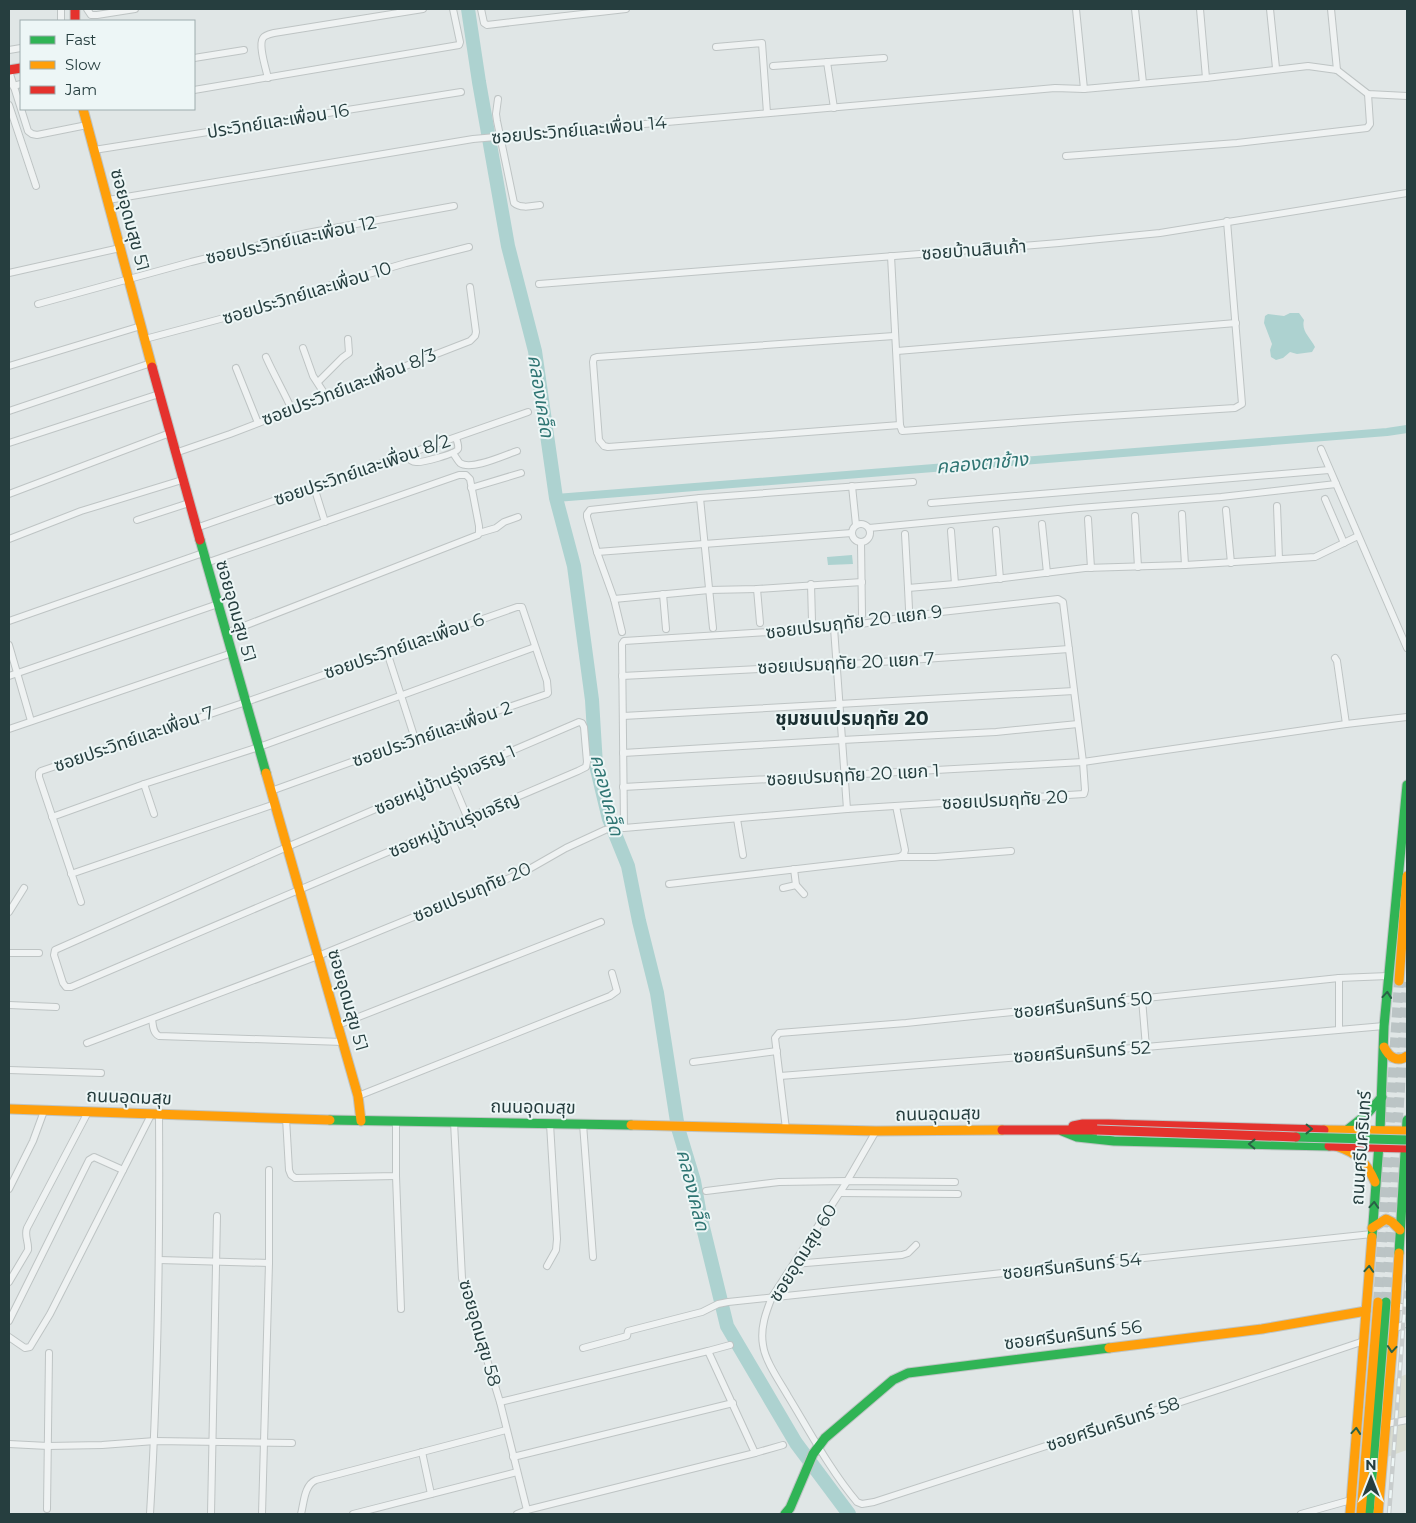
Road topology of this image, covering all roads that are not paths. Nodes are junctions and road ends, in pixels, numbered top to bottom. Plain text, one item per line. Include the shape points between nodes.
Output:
1 (87, 9) edge
2 (135, 9) edge
3 (423, 9) edge
4 (453, 9) edge
5 (481, 9) edge
6 (626, 9) edge
7 (1076, 9) edge
8 (1136, 9) edge
9 (1200, 9) edge
10 (1270, 9) edge
11 (1331, 9) edge
12 (716, 47) dead end
13 (244, 50) dead end
14 (195, 58) edge
15 (884, 58) dead end
16 (827, 62) junction
17 (773, 66) dead end
18 (1276, 68) junction
19 (9, 70) edge
20 (1336, 70) junction
21 (268, 78) junction
22 (1206, 78) junction
23 (1143, 83) junction
24 (20, 84) edge
25 (13, 86) junction
26 (1084, 89) junction
27 (195, 90) edge
28 (461, 92) dead end
29 (1371, 94) junction
30 (1407, 96) edge
31 (498, 99) dead end
32 (20, 102) edge
33 (9, 105) edge
34 (834, 108) junction
35 (23, 110) edge
36 (83, 110) edge
37 (767, 114) junction
38 (87, 125) junction
39 (500, 137) junction
40 (94, 150) junction
41 (1066, 156) dead end
42 (36, 186) dead end
43 (1407, 193) edge
44 (108, 200) junction
45 (540, 205) dead end
46 (454, 206) dead end
47 (1227, 221) junction
48 (469, 247) dead end
49 (120, 248) junction
50 (891, 256) junction
51 (9, 273) edge
52 (129, 279) junction
53 (538, 284) dead end
54 (470, 288) dead end
55 (38, 304) dead end
56 (1236, 323) junction
57 (141, 326) junction
58 (894, 336) junction
59 (348, 339) dead end
60 (145, 340) junction
61 (303, 348) dead end
62 (897, 351) junction
63 (266, 357) dead end
64 (151, 362) junction
65 (9, 366) edge
66 (236, 368) dead end
67 (318, 382) junction
68 (160, 394) junction
69 (326, 396) junction
70 (292, 410) junction
71 (9, 411) edge
72 (528, 412) dead end
73 (258, 423) junction
74 (900, 425) junction
75 (170, 433) junction
76 (456, 438) junction
77 (9, 443) edge
78 (1321, 449) dead end
79 (517, 451) dead end
80 (175, 453) junction
81 (453, 453) junction
82 (406, 455) junction
83 (1329, 470) junction
84 (521, 472) dead end
85 (182, 480) junction
86 (913, 482) dead end
87 (1336, 484) junction
88 (852, 486) junction
89 (314, 487) junction
90 (471, 488) junction
91 (9, 494) edge
92 (700, 498) junction
93 (1325, 499) dead end
94 (188, 502) junction
95 (931, 502) dead end
96 (1277, 506) dead end
97 (1226, 510) dead end
98 (1182, 514) dead end
99 (1135, 516) dead end
100 (518, 517) dead end
101 (1088, 519) dead end
102 (137, 520) dead end
103 (324, 522) junction
104 (1042, 524) dead end
105 (856, 525) junction
106 (196, 528) junction
107 (869, 528) junction
108 (996, 530) dead end
109 (951, 531) dead end
110 (480, 533) junction
111 (852, 533) junction
112 (905, 534) dead end
113 (1358, 536) junction
114 (9, 539) edge
115 (861, 542) junction
116 (1344, 543) junction
117 (704, 544) junction
118 (597, 552) junction
119 (203, 553) junction
120 (1279, 559) junction
121 (1230, 562) junction
122 (206, 563) junction
123 (1185, 565) junction
124 (1138, 567) junction
125 (1091, 568) junction
126 (1047, 573) junction
127 (1000, 579) junction
128 (862, 582) junction
129 (811, 584) junction
130 (955, 584) junction
131 (908, 588) junction
132 (757, 589) junction
133 (709, 590) junction
134 (663, 594) junction
135 (614, 599) junction
136 (1058, 599) joint
137 (218, 604) junction
138 (909, 609) dead end
139 (862, 615) dead end
140 (9, 621) edge
141 (812, 621) dead end
142 (760, 623) dead end
143 (713, 628) dead end
144 (834, 628) junction
145 (666, 629) dead end
146 (622, 632) dead end
147 (226, 633) junction
148 (9, 645) edge
149 (535, 647) junction
150 (1407, 648) edge
151 (1069, 649) junction
152 (387, 652) junction
153 (232, 653) junction
154 (1335, 658) dead end
155 (836, 665) junction
156 (17, 673) junction
157 (9, 676) edge
158 (622, 676) junction
159 (1074, 691) junction
160 (401, 696) junction
161 (246, 702) junction
162 (839, 703) junction
163 (623, 716) junction
164 (1407, 717) edge
165 (30, 721) junction
166 (1078, 724) junction
167 (1346, 724) junction
168 (9, 729) edge
169 (415, 739) junction
170 (842, 740) junction
171 (586, 744) joint
172 (258, 747) junction
173 (623, 753) junction
174 (1083, 762) junction
175 (844, 776) junction
176 (451, 778) junction
177 (144, 784) junction
178 (1407, 785) edge
179 (624, 787) junction
180 (271, 791) junction
181 (275, 804) junction
182 (896, 806) junction
183 (846, 809) junction
184 (154, 814) dead end
185 (52, 817) junction
186 (468, 819) junction
187 (738, 819) junction
188 (624, 828) junction
189 (287, 847) junction
190 (1011, 851) dead end
191 (743, 855) dead end
192 (900, 857) junction
193 (794, 869) junction
194 (71, 874) junction
195 (1407, 876) edge
196 (669, 884) dead end
197 (796, 885) junction
198 (24, 888) dead end
199 (783, 888) dead end
200 (300, 891) junction
201 (804, 894) dead end
202 (81, 902) dead end
203 (9, 912) edge
204 (601, 922) dead end
205 (9, 953) edge
206 (39, 953) dead end
207 (318, 956) junction
208 (59, 969) joint
209 (612, 973) dead end
210 (1388, 976) junction
211 (1339, 978) junction
212 (1398, 981) tunnel mouth
213 (1142, 999) junction
214 (9, 1005) edge
215 (56, 1007) dead end
216 (152, 1019) junction
217 (338, 1024) junction
218 (1384, 1026) junction
219 (1339, 1029) junction
220 (343, 1042) junction
221 (87, 1043) dead end
222 (1383, 1045) junction
223 (1146, 1047) junction
224 (777, 1050) junction
225 (1407, 1056) edge
226 (693, 1062) dead end
227 (9, 1070) edge
228 (101, 1073) dead end
229 (780, 1076) junction
230 (358, 1096) junction
231 (1382, 1096) junction
232 (9, 1109) edge
233 (44, 1110) junction
234 (88, 1112) junction
235 (155, 1115) junction
236 (286, 1118) junction
237 (1407, 1120) edge
238 (361, 1121) junction
239 (396, 1121) junction
240 (454, 1122) junction
241 (550, 1124) junction
242 (583, 1124) junction
243 (786, 1128) junction
244 (1058, 1129) junction
245 (1271, 1129) junction
246 (1347, 1130) junction
247 (876, 1131) junction
248 (1380, 1131) junction
249 (1407, 1139) edge
250 (1270, 1145) junction
251 (1336, 1146) junction
252 (1379, 1147) junction
253 (123, 1170) junction
254 (269, 1170) dead end
255 (1406, 1170) edge
256 (396, 1176) junction
257 (848, 1180) junction
258 (955, 1182) dead end
259 (1376, 1183) junction
260 (9, 1189) edge
261 (706, 1191) dead end
262 (840, 1193) junction
263 (958, 1194) dead end
264 (217, 1216) dead end
265 (1400, 1230) junction
266 (1372, 1231) junction
267 (916, 1245) dead end
268 (592, 1257) dead end
269 (159, 1260) junction
270 (216, 1262) junction
271 (269, 1263) junction
272 (794, 1264) junction
273 (547, 1266) dead end
274 (9, 1282) edge
275 (772, 1297) junction
276 (1387, 1303) junction
277 (1407, 1308) edge
278 (401, 1309) dead end
279 (1366, 1311) junction
280 (9, 1321) edge
281 (1407, 1323) edge
282 (1394, 1329) junction
283 (9, 1337) edge
284 (1364, 1341) junction
285 (730, 1345) dead end
286 (583, 1348) dead end
287 (708, 1351) junction
288 (49, 1352) dead end
289 (500, 1402) junction
290 (733, 1403) junction
291 (1407, 1420) edge
292 (1386, 1424) junction
293 (506, 1430) junction
294 (155, 1441) junction
295 (214, 1441) junction
296 (265, 1442) junction
297 (292, 1443) dead end
298 (9, 1444) edge
299 (783, 1445) dead end
300 (48, 1446) junction
301 (816, 1450) junction
302 (422, 1452) junction
303 (755, 1453) junction
304 (513, 1457) junction
305 (517, 1472) junction
306 (431, 1494) junction
307 (1351, 1500) junction
308 (862, 1504) joint
309 (47, 1509) dead end
310 (527, 1510) junction
311 (150, 1514) edge
312 (211, 1514) edge
313 (262, 1514) edge
314 (301, 1514) edge
315 (353, 1514) edge
316 (517, 1514) edge
317 (785, 1514) edge
318 (1301, 1514) edge
319 (1350, 1514) edge
320 (1361, 1514) edge
321 (1369, 1514) edge
322 (1378, 1514) edge

1 - 2 street via 91,15 97,15
3 - 21 street via 265,36 261,45
4 - 21 street via 459,45
5 - 6 street via 484,24 489,25
7 - 26 street
8 - 23 street
9 - 22 street
10 - 18 street
11 - 20 street
12 - 37 street via 762,43
13 - 14 street
15 - 16 street
16 - 17 street
16 - 34 street
18 - 20 street, ซอยประวิทย์และเพื่อน 14 via 1308,66
18 - 22 street, ซอยประวิทย์และเพื่อน 14
19 - 25 street
20 - 29 street
21 - 27 street
22 - 23 street, ซอยประวิทย์และเพื่อน 14
23 - 26 street, ซอยประวิทย์และเพื่อน 14
24 - 25 street
25 - 32 street
26 - 34 street, ซอยประวิทย์และเพื่อน 14 via 1055,88
28 - 40 street, ประวิทย์และเพื่อน 16
29 - 30 street
29 - 41 street via 1370,124 1367,128 1228,144
31 - 39 street via 496,114
33 - 42 street
34 - 37 street, ซอยประวิทย์และเพื่อน 14
35 - 38 street via 28,131 32,134
36 - 38 main road, ซอยอุดมสุข 51
37 - 39 street, ซอยประวิทย์และเพื่อน 14
38 - 40 main road, ซอยอุดมสุข 51
39 - 44 street, ซอยประวิทย์และเพื่อน 14
39 - 45 street via 514,204
40 - 44 main road, ซอยอุดมสุข 51
43 - 47 street, ซอยบ้านสินเก้า
44 - 49 main road, ซอยอุดมสุข 51
46 - 52 street, ซอยประวิทย์และเพื่อน 12 via 307,233
47 - 50 street, ซอยบ้านสินเก้า via 1160,233 1059,244
47 - 56 street
48 - 60 street, ซอยประวิทย์และเพื่อน 10
49 - 51 street
49 - 52 main road, ซอยอุดมสุข 51
50 - 53 street, ซอยบ้านสินเก้า
50 - 58 street
52 - 55 street, ซอยประวิทย์และเพื่อน 12
52 - 57 main road, ซอยอุดมสุข 51
54 - 69 street, ซอยประวิทย์และเพื่อน 8/3 via 476,329 473,338
56 - 62 street
56 - 74 street via 1242,404 1239,407 906,431 902,431
57 - 60 main road, ซอยอุดมสุข 51
57 - 65 street
58 - 62 street
58 - 74 street via 597,357 593,362 599,440 608,447
59 - 67 street via 349,353
60 - 64 main road, ซอยอุดมสุข 51
61 - 67 street
62 - 74 street
63 - 70 street
64 - 68 main road, ซอยอุดมสุข 51
64 - 71 street
66 - 73 street
67 - 69 street
68 - 75 main road, ซอยอุดมสุข 51
68 - 77 street
69 - 70 street, ซอยประวิทย์และเพื่อน 8/3
70 - 73 street, ซอยประวิทย์และเพื่อน 8/3
72 - 76 street, ซอยประวิทย์และเพื่อน 8/2
73 - 80 street, ซอยประวิทย์และเพื่อน 8/3
75 - 80 main road, ซอยอุดมสุข 51
75 - 91 street
76 - 81 street via 458,450
76 - 82 street, ซอยประวิทย์และเพื่อน 8/2
78 - 83 street
79 - 81 street via 468,465 461,463
80 - 85 main road, ซอยอุดมสุข 51
81 - 82 street via 415,462
82 - 89 street, ซอยประวิทย์และเพื่อน 8/2
83 - 87 street
83 - 95 street
84 - 90 street
85 - 94 main road, ซอยอุดมสุข 51
85 - 114 street via 81,511
86 - 88 street
87 - 107 street
87 - 113 street
88 - 92 street
88 - 105 street
89 - 103 street
89 - 106 street, ซอยประวิทย์และเพื่อน 8/2
90 - 103 street via 470,479 459,475
90 - 110 street
92 - 117 street
92 - 118 street via 590,510 587,517
93 - 116 street
94 - 102 street
94 - 106 main road, ซอยอุดมสุข 51
96 - 120 street
97 - 121 street
98 - 123 street
99 - 124 street
100 - 110 street
101 - 125 street
103 - 122 street
104 - 126 street
105 - 107 street via 863,524
105 - 111 street
106 - 119 main road, ซอยอุดมสุข 51
107 - 115 street via 869,537
108 - 127 street
109 - 130 street
110 - 147 street
111 - 115 street via 856,541
111 - 117 street
112 - 131 street
113 - 116 street
113 - 150 street
115 - 128 street
116 - 120 street via 1315,557
117 - 118 street
117 - 133 street
118 - 135 street
119 - 122 main road, ซอยอุดมสุข 51
119 - 140 street
120 - 121 street
121 - 123 street
122 - 137 main road, ซอยอุดมสุข 51
123 - 124 street
124 - 125 street
125 - 126 street
126 - 127 street
127 - 130 street
128 - 129 street
128 - 139 street
129 - 132 street
129 - 141 street
130 - 131 street
131 - 138 street
132 - 133 street
132 - 142 street
133 - 134 street
133 - 143 street
134 - 135 street
134 - 145 street
135 - 146 street
136 - 144 street, ซอยเปรมฤทัย 20 แยก 9
136 - 151 street, ซอยเปรมฤทัย 20 via 1063,602
137 - 147 main road, ซอยอุดมสุข 51
137 - 156 street
144 - 155 street
144 - 158 street, ซอยเปรมฤทัย 20 แยก 9 via 625,641 622,644
147 - 153 main road, ซอยอุดมสุข 51
148 - 156 street
149 - 152 street, ซอยประวิทย์และเพื่อน 6 via 520,606
149 - 160 street
149 - 169 street, ซอยประวิทย์และเพื่อน 2 via 547,682 547,694
151 - 155 street, ซอยเปรมฤทัย 20 แยก 7
151 - 159 street, ซอยเปรมฤทัย 20
152 - 160 street
152 - 161 street, ซอยประวิทย์และเพื่อน 6
153 - 161 main road, ซอยอุดมสุข 51
153 - 165 street
154 - 167 street
155 - 158 street, ซอยเปรมฤทัย 20 แยก 7
155 - 162 street
156 - 157 street
156 - 165 street
158 - 163 street
159 - 162 street
159 - 166 street, ซอยเปรมฤทัย 20
160 - 169 street
160 - 172 street
161 - 172 main road, ซอยอุดมสุข 51
161 - 185 street, ซอยประวิทย์และเพื่อน 7 via 41,771 39,777
162 - 163 street
162 - 170 street
163 - 173 street
164 - 167 street, ซอยเปรมฤทัย 20 แยก 1
165 - 168 street
166 - 170 street
166 - 174 street, ซอยเปรมฤทัย 20
167 - 174 street, ซอยเปรมฤทัย 20 แยก 1
169 - 180 street, ซอยประวิทย์และเพื่อน 2
170 - 173 street
170 - 175 street
171 - 176 street, ซอยหมู่บ้านรุ่งเจริญ 1 via 583,725 577,723
171 - 186 street, ซอยหมู่บ้านรุ่งเจริญ via 586,767
172 - 177 street
172 - 180 main road, ซอยอุดมสุข 51
173 - 179 street
174 - 175 street, ซอยเปรมฤทัย 20 แยก 1
174 - 182 street, ซอยเปรมฤทัย 20 via 1085,790 1082,795
175 - 179 street, ซอยเปรมฤทัย 20 แยก 1
175 - 183 street
176 - 186 street
176 - 189 street, ซอยหมู่บ้านรุ่งเจริญ 1
177 - 184 street
177 - 185 street
178 - 210 main road, ถนนศรีนครินทร์
179 - 188 street
180 - 181 main road, ซอยอุดมสุข 51
181 - 189 main road, ซอยอุดมสุข 51
181 - 194 street
182 - 183 street, ซอยเปรมฤทัย 20
182 - 192 street via 905,850
183 - 187 street, ซอยเปรมฤทัย 20
185 - 194 street, ซอยประวิทย์และเพื่อน 7
186 - 200 street, ซอยหมู่บ้านรุ่งเจริญ
187 - 188 street, ซอยเปรมฤทัย 20
187 - 191 street
188 - 207 street, ซอยเปรมฤทัย 20 via 608,829 524,872
189 - 200 main road, ซอยอุดมสุข 51
189 - 208 street, ซอยหมู่บ้านรุ่งเจริญ 1 via 55,950
190 - 192 street
192 - 193 street
193 - 196 street
193 - 197 street
194 - 202 street, ซอยประวิทย์และเพื่อน 7
195 - 212 main road
197 - 199 street
197 - 201 street
198 - 203 street
200 - 207 main road, ซอยอุดมสุข 51
200 - 208 street, ซอยหมู่บ้านรุ่งเจริญ via 71,988 66,987
204 - 217 street
205 - 206 street
207 - 216 street, ซอยเปรมฤทัย 20
207 - 217 main road, ซอยอุดมสุข 51
209 - 230 street via 617,991 610,996
210 - 211 street, ซอยศรีนครินทร์ 50
218 -> 210 main road, ถนนศรีนครินทร์
211 - 213 street, ซอยศรีนครินทร์ 50
211 - 219 street
213 - 223 street
213 - 224 street, ซอยศรีนครินทร์ 50 via 779,1033 775,1038
214 - 215 street
216 - 220 street via 154,1031 159,1036
216 - 221 street, ซอยเปรมฤทัย 20
217 - 220 main road, ซอยอุดมสุข 51
218 - 219 street, ซอยศรีนครินทร์ 52
218 - 222 main road, ถนนศรีนครินทร์
219 - 223 street, ซอยศรีนครินทร์ 52
220 - 230 main road, ซอยอุดมสุข 51
222 - 225 main road via 1395,1060
222 - 231 main road, ถนนศรีนครินทร์
223 - 229 street, ซอยศรีนครินทร์ 52
224 - 226 street
224 - 229 street
227 - 228 street
229 - 243 street
230 - 238 main road, ซอยอุดมสุข 51
231 - 246 main road via 1372,1111
231 - 248 main road, ถนนศรีนครินทร์
232 - 233 main road, ถนนอุดมสุข
233 - 234 main road, ถนนอุดมสุข
233 - 260 street
234 - 235 main road, ถนนอุดมสุข
234 - 274 street via 26,1228 28,1250
235 - 236 main road, ถนนอุดมสุข
235 - 253 street
235 - 269 street
236 - 238 main road, ถนนอุดมสุข
236 - 256 street via 289,1170 295,1178
237 - 249 main road
238 - 239 main road, ถนนอุดมสุข
239 - 240 main road, ถนนอุดมสุข
239 - 256 street
240 - 241 main road, ถนนอุดมสุข
240 - 289 street, ซอยอุดมสุข 58 via 462,1278
241 - 242 main road, ถนนอุดมสุข
241 - 273 street via 557,1239 556,1250
242 - 243 main road, ถนนอุดมสุข
242 - 268 street
243 - 247 main road, ถนนอุดมสุข
244 - 245 main road, ถนนอุดมสุข via 1083,1124
244 - 247 main road, ถนนอุดมสุข
244 - 249 main road, ถนนอุดมสุข, bridge
250 -> 244 main road, ถนนอุดมสุข via 1114,1141 1077,1137
245 -> 246 main road, ถนนอุดมสุข
245 - 250 main road via 1278,1138
246 - 248 main road, ถนนอุดมสุข
247 - 257 street, ซอยอุดมสุข 60
248 - 249 main road, ถนนอุดมสุข
248 - 252 main road, ถนนศรีนครินทร์
249 - 252 main road, ถนนอุดมสุข
249 - 255 main road
250 - 251 main road, ถนนอุดมสุข
251 - 252 main road, ถนนอุดมสุข
251 - 259 main road via 1362,1159
252 - 259 main road, ถนนศรีนครินทร์
253 - 280 street via 94,1157 89,1160
253 - 283 street via 30,1347 25,1348
254 - 271 street
255 - 265 main road
256 - 278 street
257 - 258 street
257 - 261 street via 779,1182
257 - 262 street, ซอยอุดมสุข 60
266 -> 259 main road, ถนนศรีนครินทร์
262 - 263 street
262 - 272 street, ซอยอุดมสุข 60
264 - 270 street
265 - 266 main road via 1386,1219
265 - 276 main road
266 - 275 street, ซอยศรีนครินทร์ 54
279 -> 266 main road, ถนนศรีนครินทร์
267 - 272 street via 902,1255
269 - 270 street
269 - 294 street
270 - 271 street
270 - 295 street
271 - 296 street
272 - 275 street, ซอยอุดมสุข 60
275 - 286 street, ซอยศรีนครินทร์ 54 via 718,1304 702,1312 628,1330 627,1336
275 - 301 street, ซอยอุดมสุข 60 via 762,1332 764,1350
276 - 277 street
276 - 282 main road
276 - 320 main road
276 - 321 main road
279 - 284 main road, ถนนศรีนครินทร์
279 - 301 main road, ซอยศรีนครินทร์ 56 via 1262,1329 908,1373 893,1380 825,1438
281 - 282 street
282 -> 292 main road
307 -> 284 main road, ถนนศรีนครินทร์
284 - 308 street, ซอยศรีนครินทร์ 58
285 - 287 street
287 - 289 street
287 - 290 street
288 - 300 street
289 - 293 street, ซอยอุดมสุข 58
290 - 303 street
290 - 304 street
291 - 292 street
292 - 322 main road
293 - 302 street
293 - 304 street, ซอยอุดมสุข 58
294 - 295 street
294 - 300 street
294 - 311 street
295 - 296 street
295 - 312 street
296 - 297 street
296 - 313 street
298 - 300 street
299 - 303 street
300 - 309 street
301 - 308 street, ซอยอุดมสุข 60 via 857,1502
301 - 317 main road
302 - 306 street
302 - 314 street via 311,1482
303 - 310 street
304 - 305 street, ซอยอุดมสุข 58
305 - 306 street
305 - 310 street, ซอยอุดมสุข 58
306 - 315 street
307 - 318 street
307 - 319 main road, ถนนศรีนครินทร์
310 - 316 street

